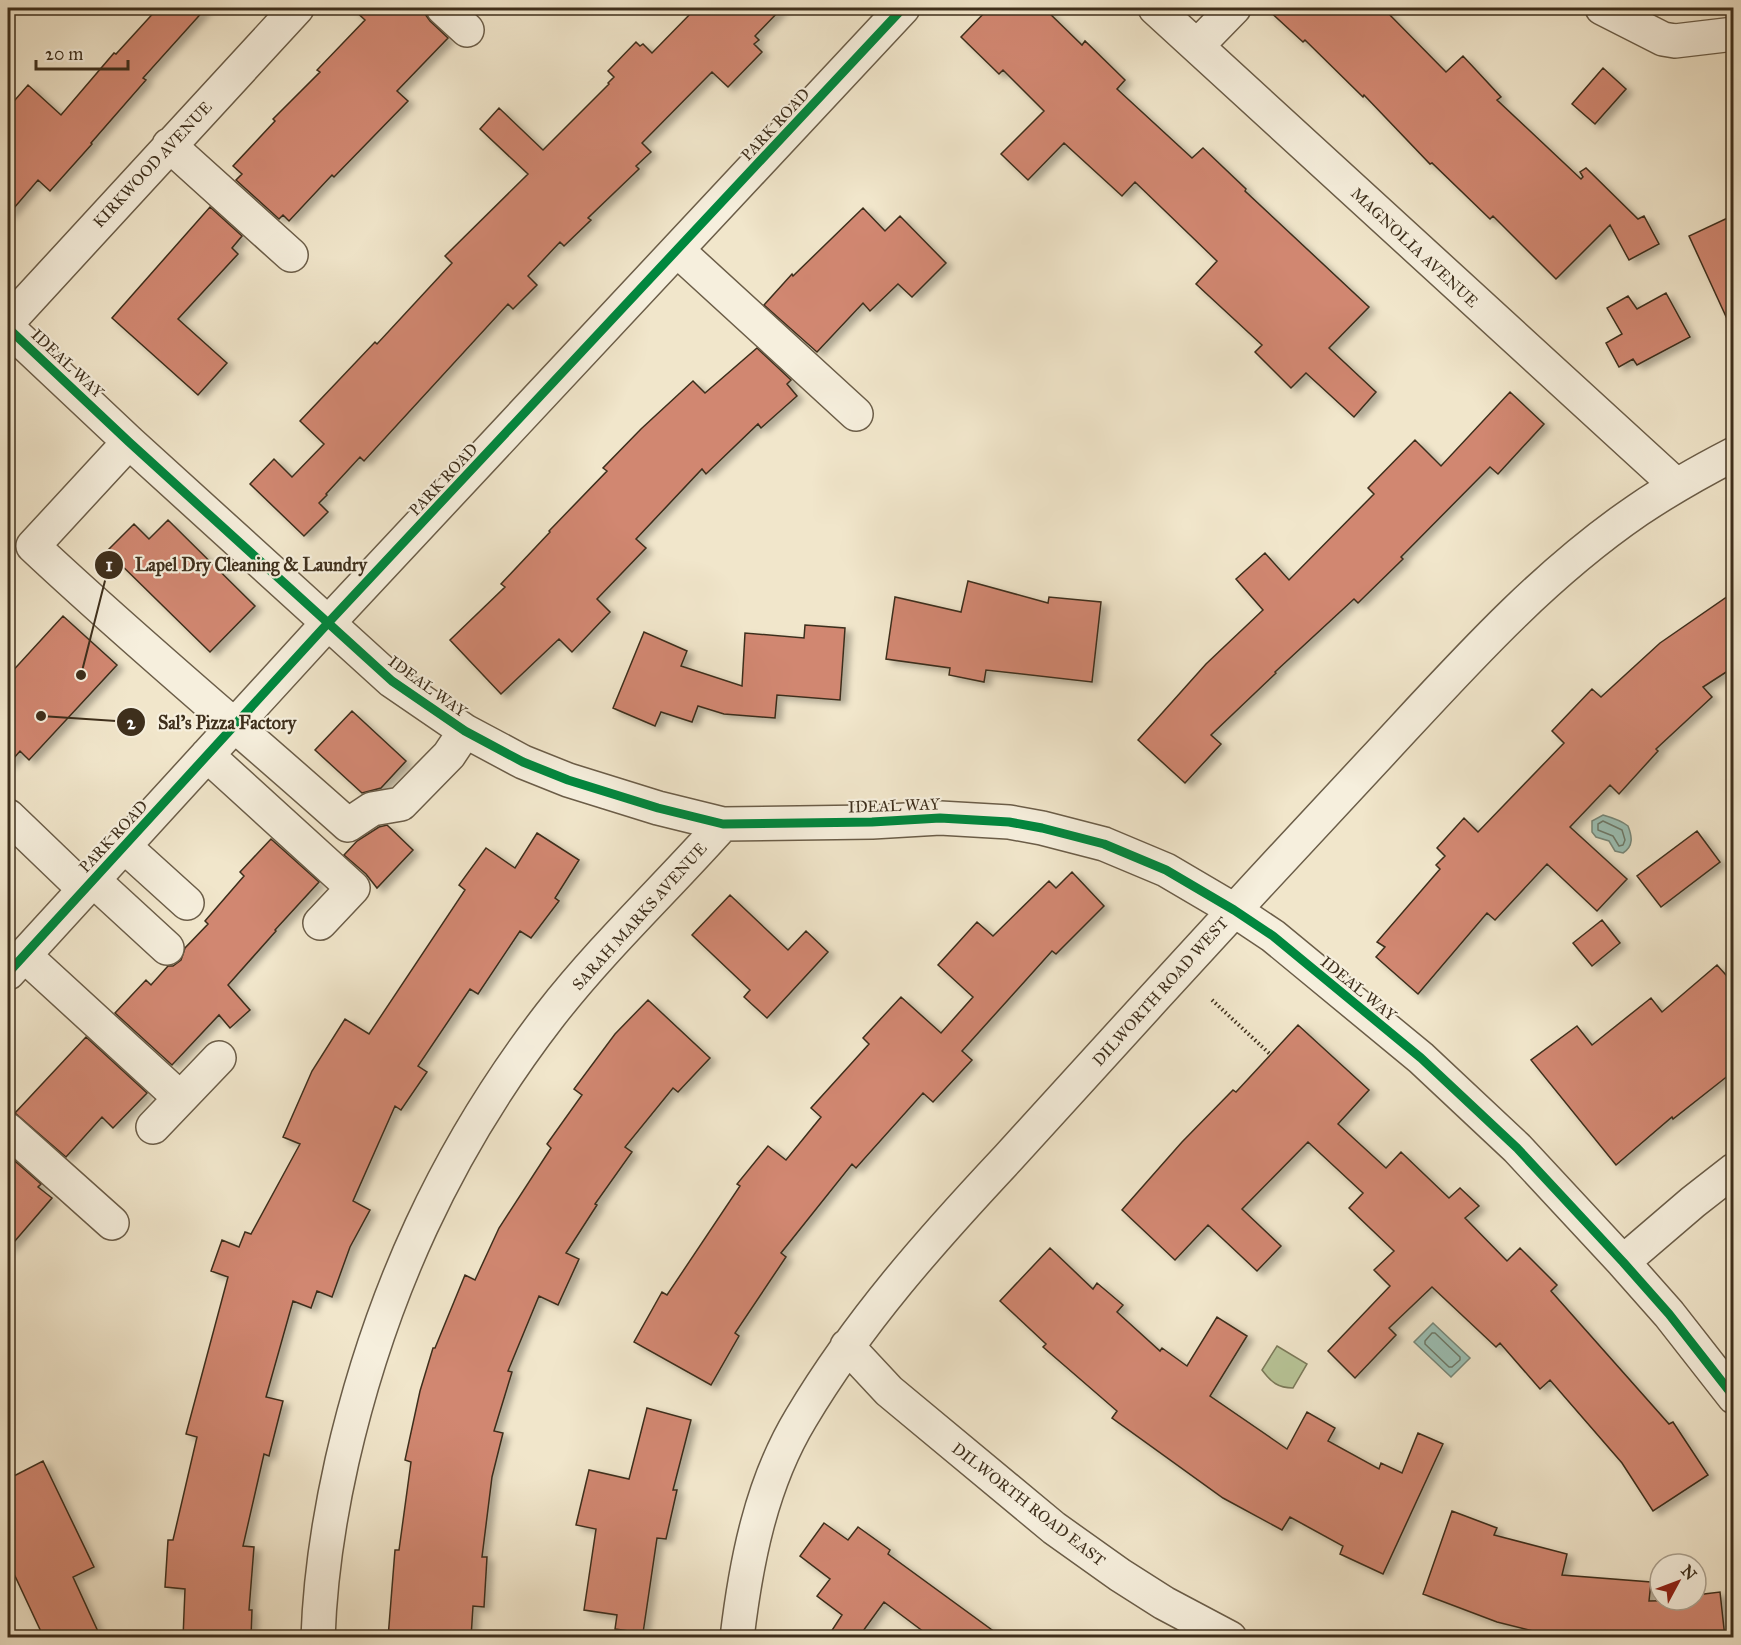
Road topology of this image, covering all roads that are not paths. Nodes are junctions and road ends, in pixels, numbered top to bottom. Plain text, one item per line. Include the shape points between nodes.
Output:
1 (297, 8) edge
2 (443, 8) edge
3 (903, 8) edge
4 (1155, 8) edge
5 (1234, 8) edge
6 (1602, 8) edge
7 (467, 30) dead end
8 (1734, 34) edge
9 (1197, 46) junction
10 (170, 145) junction
11 (677, 250) junction
12 (291, 255) dead end
13 (8, 322) edge
14 (8, 328) edge
15 (856, 414) dead end
16 (129, 442) junction
17 (1734, 454) edge
18 (1676, 485) junction
19 (328, 623) junction
20 (234, 725) junction
21 (465, 731) junction
22 (207, 755) junction
23 (8, 816) edge
24 (723, 824) junction
25 (124, 846) junction
26 (89, 884) junction
27 (187, 903) dead end
28 (1234, 910) junction
29 (320, 923) dead end
30 (167, 948) dead end
31 (16, 964) edge
32 (219, 1058) dead end
33 (180, 1098) junction
34 (153, 1127) dead end
35 (8, 1130) edge
36 (1734, 1170) edge
37 (112, 1222) dead end
38 (1623, 1262) junction
39 (847, 1346) junction
40 (1734, 1397) edge
41 (318, 1638) edge
42 (737, 1638) edge
43 (1230, 1638) edge

1 - 10 street, KIRKWOOD AVENUE
2 - 7 street
3 - 11 street, PARK ROAD
4 - 9 street, MAGNOLIA AVENUE
5 - 9 street
6 - 8 street via 1663,39
9 - 18 street, MAGNOLIA AVENUE
10 - 12 street
10 - 13 street, KIRKWOOD AVENUE
11 - 15 street
11 - 19 street, PARK ROAD
14 - 16 street, IDEAL WAY
16 - 19 street, IDEAL WAY
16 - 20 street via 33,546
17 - 18 street, DILWORTH ROAD WEST
18 - 28 street, DILWORTH ROAD WEST via 1634,512 1555,575 1510,618
19 - 20 street, PARK ROAD
19 - 21 street, IDEAL WAY via 392,681
20 - 21 street via 348,825 372,809 401,804 448,755
20 - 22 street, PARK ROAD
21 - 24 street, IDEAL WAY via 568,780
22 - 25 street, PARK ROAD
22 - 29 street via 353,888
23 - 26 street
24 - 28 street, IDEAL WAY via 940,818 1009,822 1104,844 1166,870
24 - 41 street, SARAH MARKS AVENUE via 551,1013 465,1140 420,1225 386,1307 353,1411 332,1509
25 - 26 street, PARK ROAD
25 - 27 street
26 - 30 street
26 - 31 street, PARK ROAD
28 - 38 street, IDEAL WAY via 1273,936 1428,1064 1517,1148
28 - 39 street, DILWORTH ROAD WEST via 923,1250
31 - 33 street
32 - 33 street
33 - 34 street
35 - 37 street
36 - 38 street
38 - 40 street, IDEAL WAY
39 - 42 street, DILWORTH ROAD WEST via 800,1418 780,1457 759,1516
39 - 43 street, DILWORTH ROAD EAST via 889,1391 1054,1528 1164,1603

